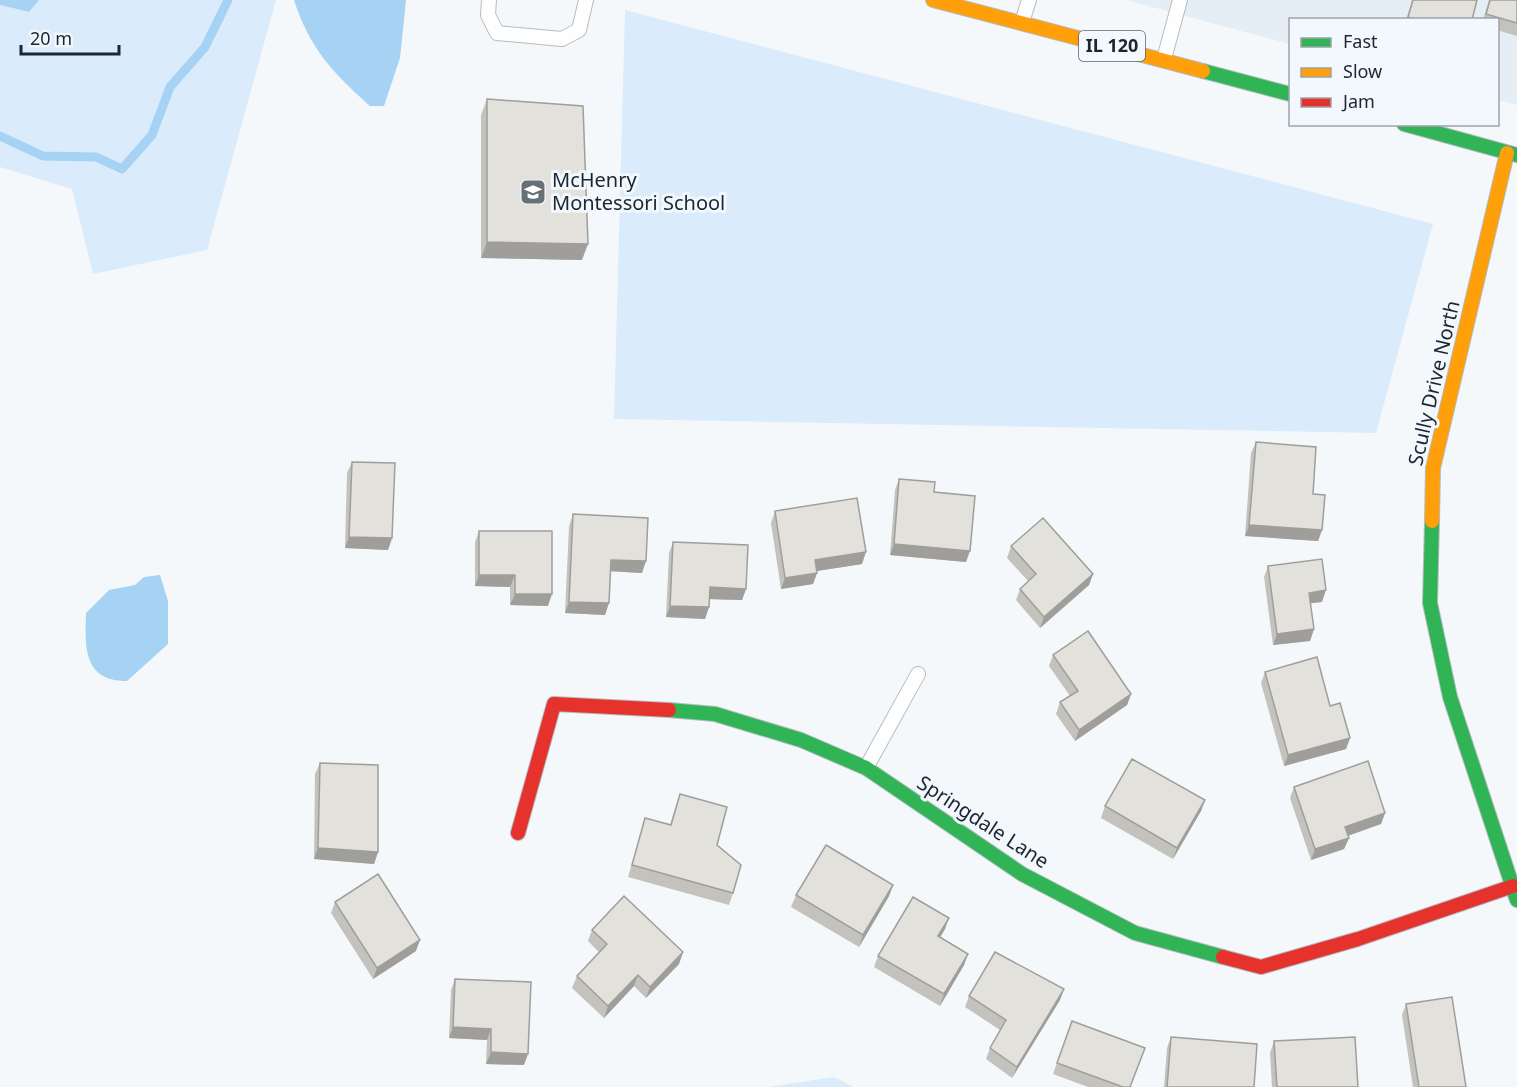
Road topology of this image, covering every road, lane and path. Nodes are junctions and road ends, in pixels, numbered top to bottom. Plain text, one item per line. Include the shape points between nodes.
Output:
1 (489, 0) edge
2 (586, 0) edge
3 (933, 0) edge
4 (1029, 0) edge
5 (1180, 0) edge
6 (1022, 22) junction
7 (1164, 59) junction
8 (1289, 94) edge
9 (1411, 126) edge
10 (1512, 154) edge
11 (918, 674) dead end
12 (866, 768) junction
13 (518, 833) dead end
14 (1515, 893) edge

1 - 2 lane via 488,15 497,33 562,39 579,30
3 - 6 street, IL 120
4 - 6 lane
5 - 7 lane
6 - 7 street, IL 120
7 - 8 street, IL 120
9 - 10 street
10 - 14 street, Scully Drive North via 1433,468 1430,603 1450,697
11 - 12 lane
12 - 13 street, Springdale Lane via 801,740 715,714 554,704
12 - 14 street, Springdale Lane via 1022,874 1136,933 1261,967

